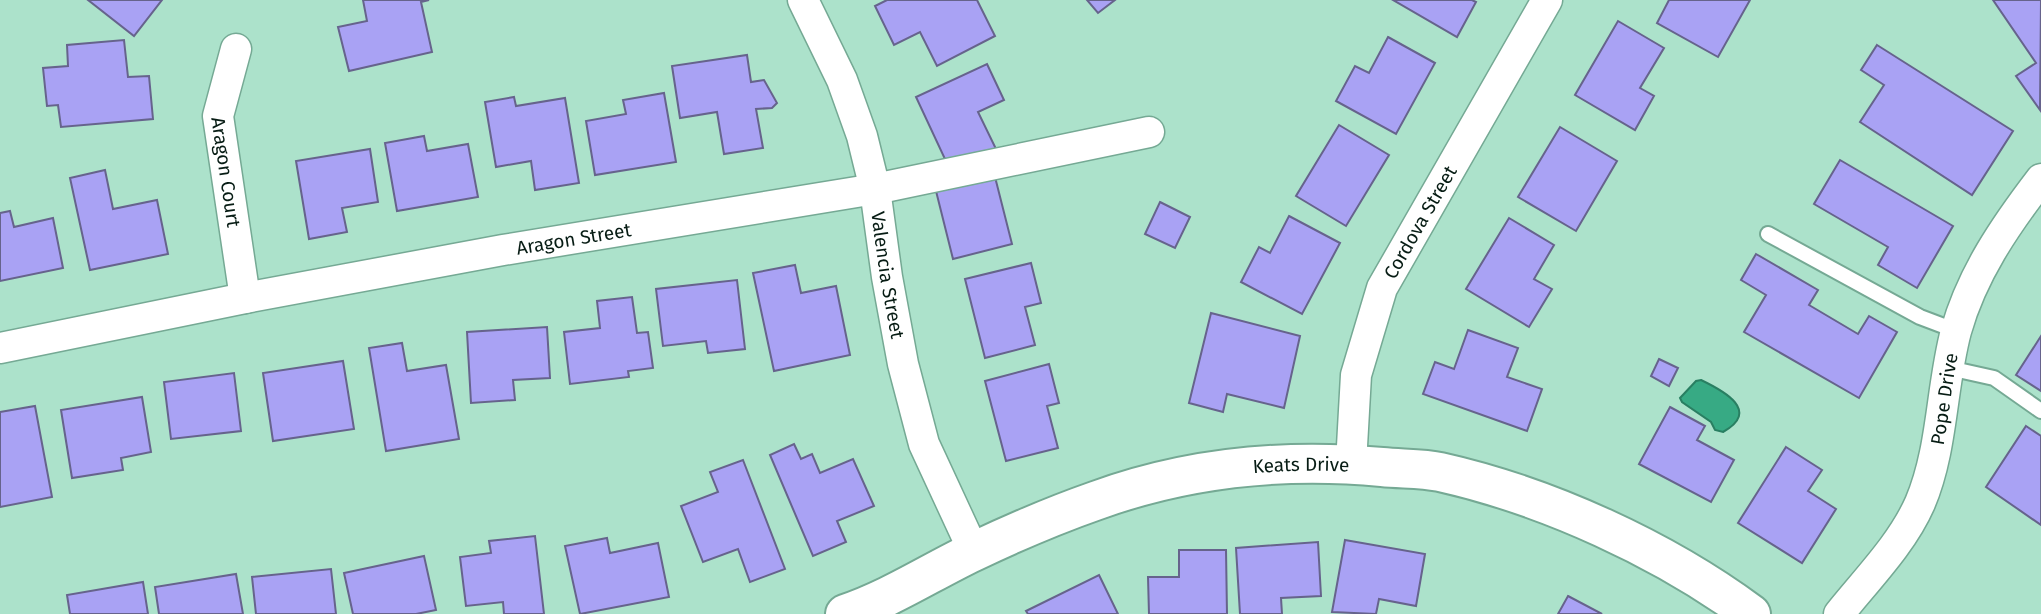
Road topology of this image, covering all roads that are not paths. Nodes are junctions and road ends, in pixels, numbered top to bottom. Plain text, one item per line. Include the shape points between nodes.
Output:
1 (803, 0) edge
2 (1547, 0) edge
3 (236, 49) dead end
4 (1149, 132) dead end
5 (2041, 179) edge
6 (875, 188) junction
7 (1768, 234) dead end
8 (245, 298) junction
9 (1956, 331) junction
10 (0, 348) edge
11 (1949, 368) junction
12 (2041, 411) edge
13 (1351, 464) junction
14 (974, 552) junction
15 (845, 614) edge
16 (1751, 614) edge
17 (1839, 614) edge

1 - 6 street, Valencia Street via 842,80
2 - 13 street, Cordova Street via 1382,288 1356,375
3 - 8 street, Aragon Court via 218,116
4 - 6 street, Aragon Street
5 - 9 street, Pope Drive via 1976,276
6 - 8 street, Aragon Street
6 - 14 street, Valencia Street via 903,364 923,444
7 - 9 lane via 1920,317
8 - 10 street, Aragon Street
9 - 11 street, Pope Drive
11 - 12 lane via 1994,378
11 - 17 street, Pope Drive via 1931,470 1920,503 1900,537
13 - 14 street, Keats Drive via 1249,466 1178,476 1095,501
13 - 16 street, Keats Drive via 1438,472 1522,496 1622,536
14 - 15 street, Keats Drive via 868,607

